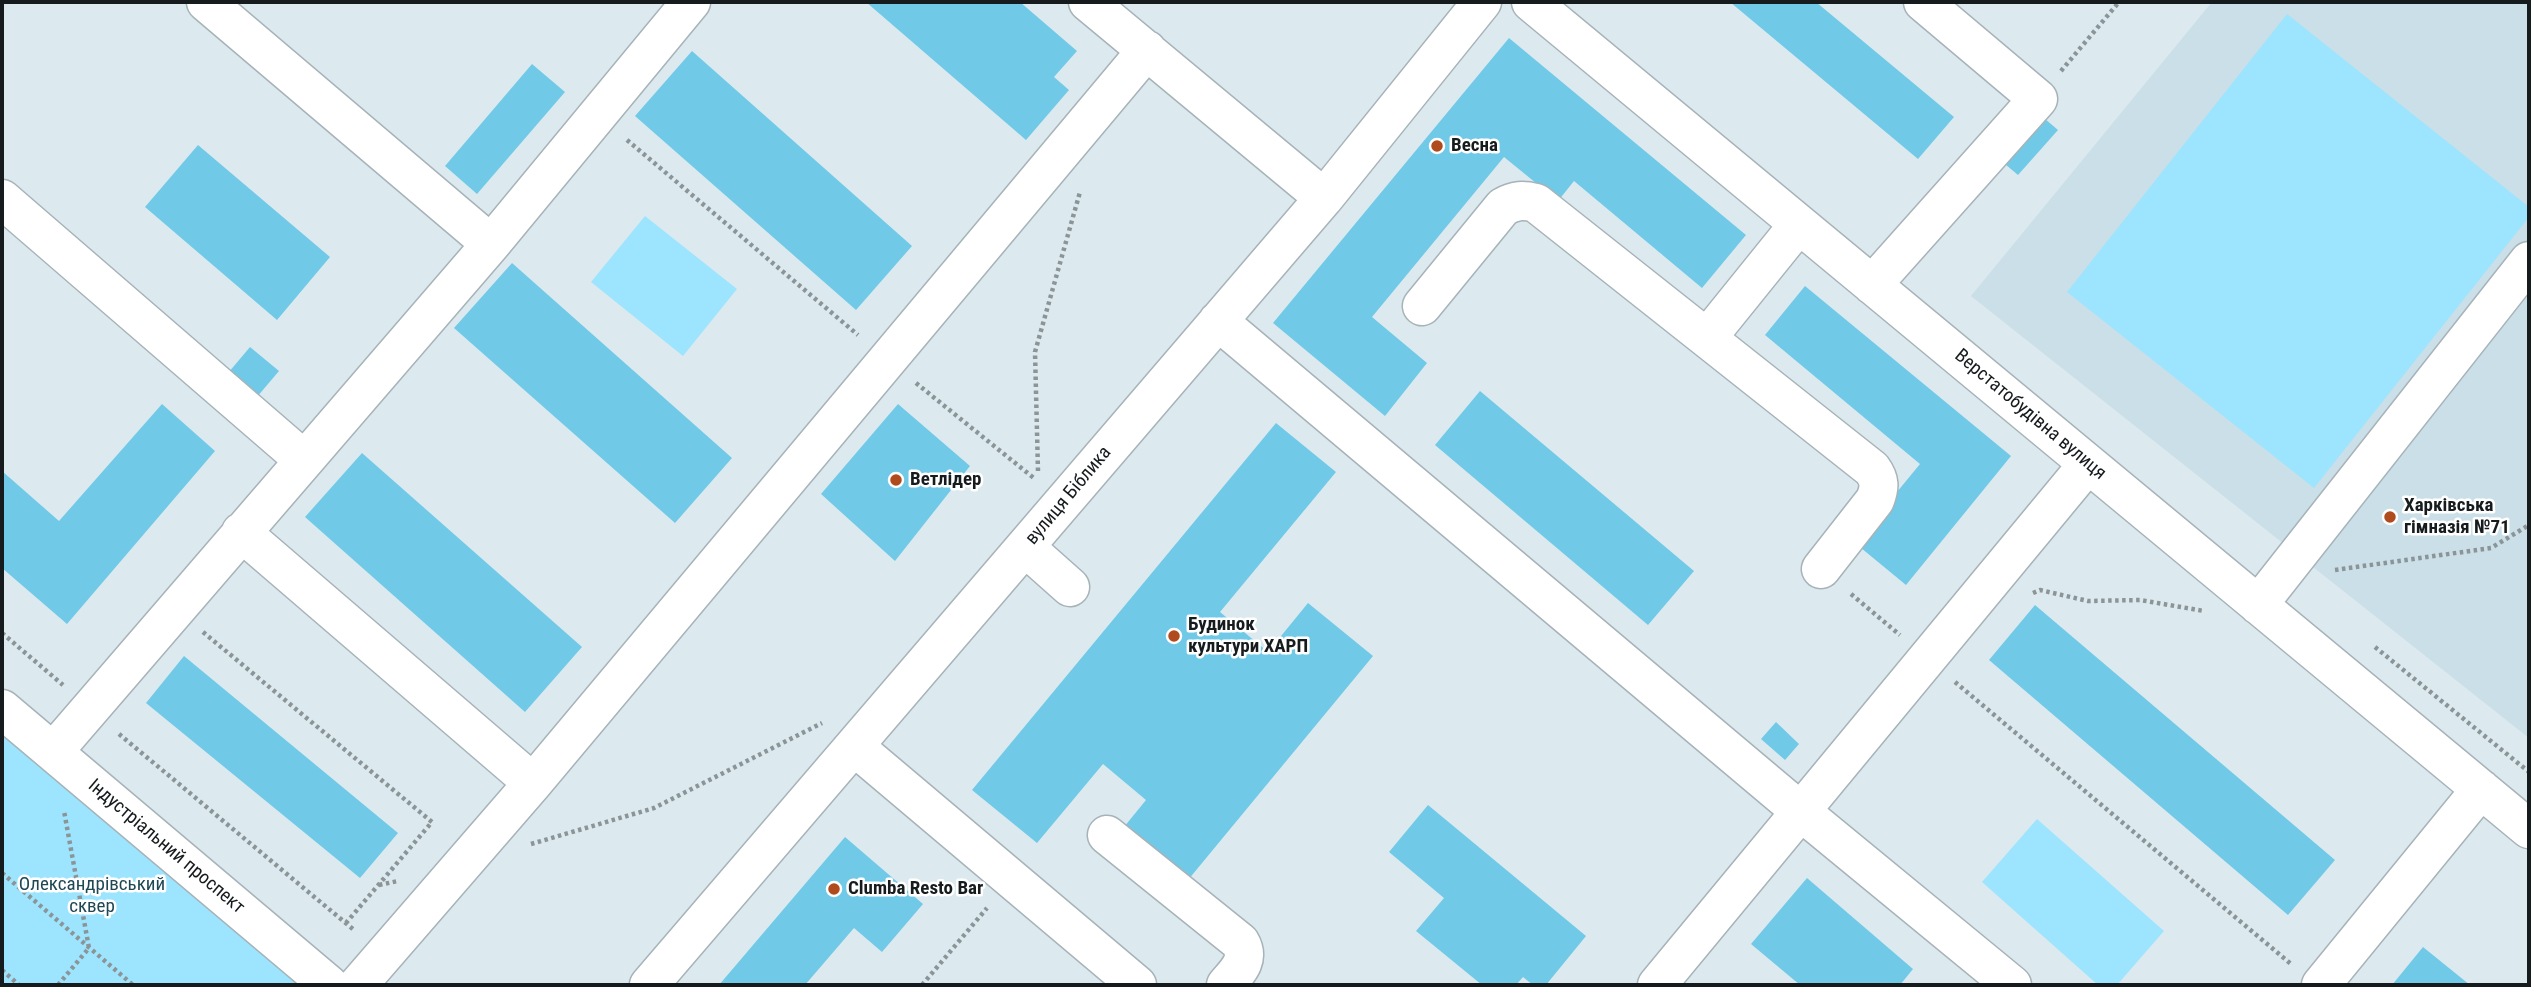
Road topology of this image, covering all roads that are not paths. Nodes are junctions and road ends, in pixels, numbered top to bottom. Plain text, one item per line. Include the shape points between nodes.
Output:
1 (206, 2) edge
2 (691, 2) edge
3 (1088, 2) edge
4 (1482, 2) edge
5 (1531, 2) edge
6 (1923, 2) edge
7 (1147, 50) junction
8 (1324, 198) junction
9 (2, 199) edge
10 (1798, 224) junction
11 (491, 244) junction
12 (2529, 261) edge
13 (1872, 285) junction
14 (1422, 306) dead end
15 (1218, 321) junction
16 (1707, 338) junction
17 (304, 460) junction
18 (2088, 464) junction
19 (242, 532) junction
20 (1025, 547) junction
21 (1821, 569) road end
22 (1070, 587) dead end
23 (2258, 605) junction
24 (2, 709) edge
25 (855, 747) junction
26 (53, 752) junction
27 (533, 783) junction
28 (2481, 789) junction
29 (2529, 829) edge
30 (1107, 835) dead end
31 (2308, 976) edge
32 (329, 985) edge
33 (358, 985) edge
34 (649, 985) edge
35 (1137, 985) edge
36 (1226, 985) edge
37 (1657, 985) edge
38 (2012, 985) edge

1 - 11 street
2 - 11 street
3 - 7 street
4 - 8 street, вулиця Біблика
5 - 10 street, Верстатобудівна вулиця
6 - 13 street via 2038,99
7 - 8 street
7 - 27 street
8 - 15 street, вулиця Біблика
9 - 17 street
10 - 13 street, Верстатобудівна вулиця
10 - 16 street
11 - 17 street
12 - 23 street
13 - 18 street, Верстатобудівна вулиця
14 - 16 street via 1503,207 1524,200 1536,203
15 - 20 street, вулиця Біблика
15 - 38 street
16 - 21 street via 1878,477 1875,500
17 - 19 street
18 - 23 street, Верстатобудівна вулиця
18 - 37 street
19 - 26 street
19 - 27 street
20 - 22 street
20 - 25 street, вулиця Біблика
23 - 28 street, Верстатобудівна вулиця
24 - 26 street, Індустріальний проспект
25 - 34 street, вулиця Біблика
25 - 35 street
26 - 32 street, Індустріальний проспект
27 - 33 street
28 - 29 street, Верстатобудівна вулиця
28 - 31 street
30 - 36 street via 1240,942 1244,960

